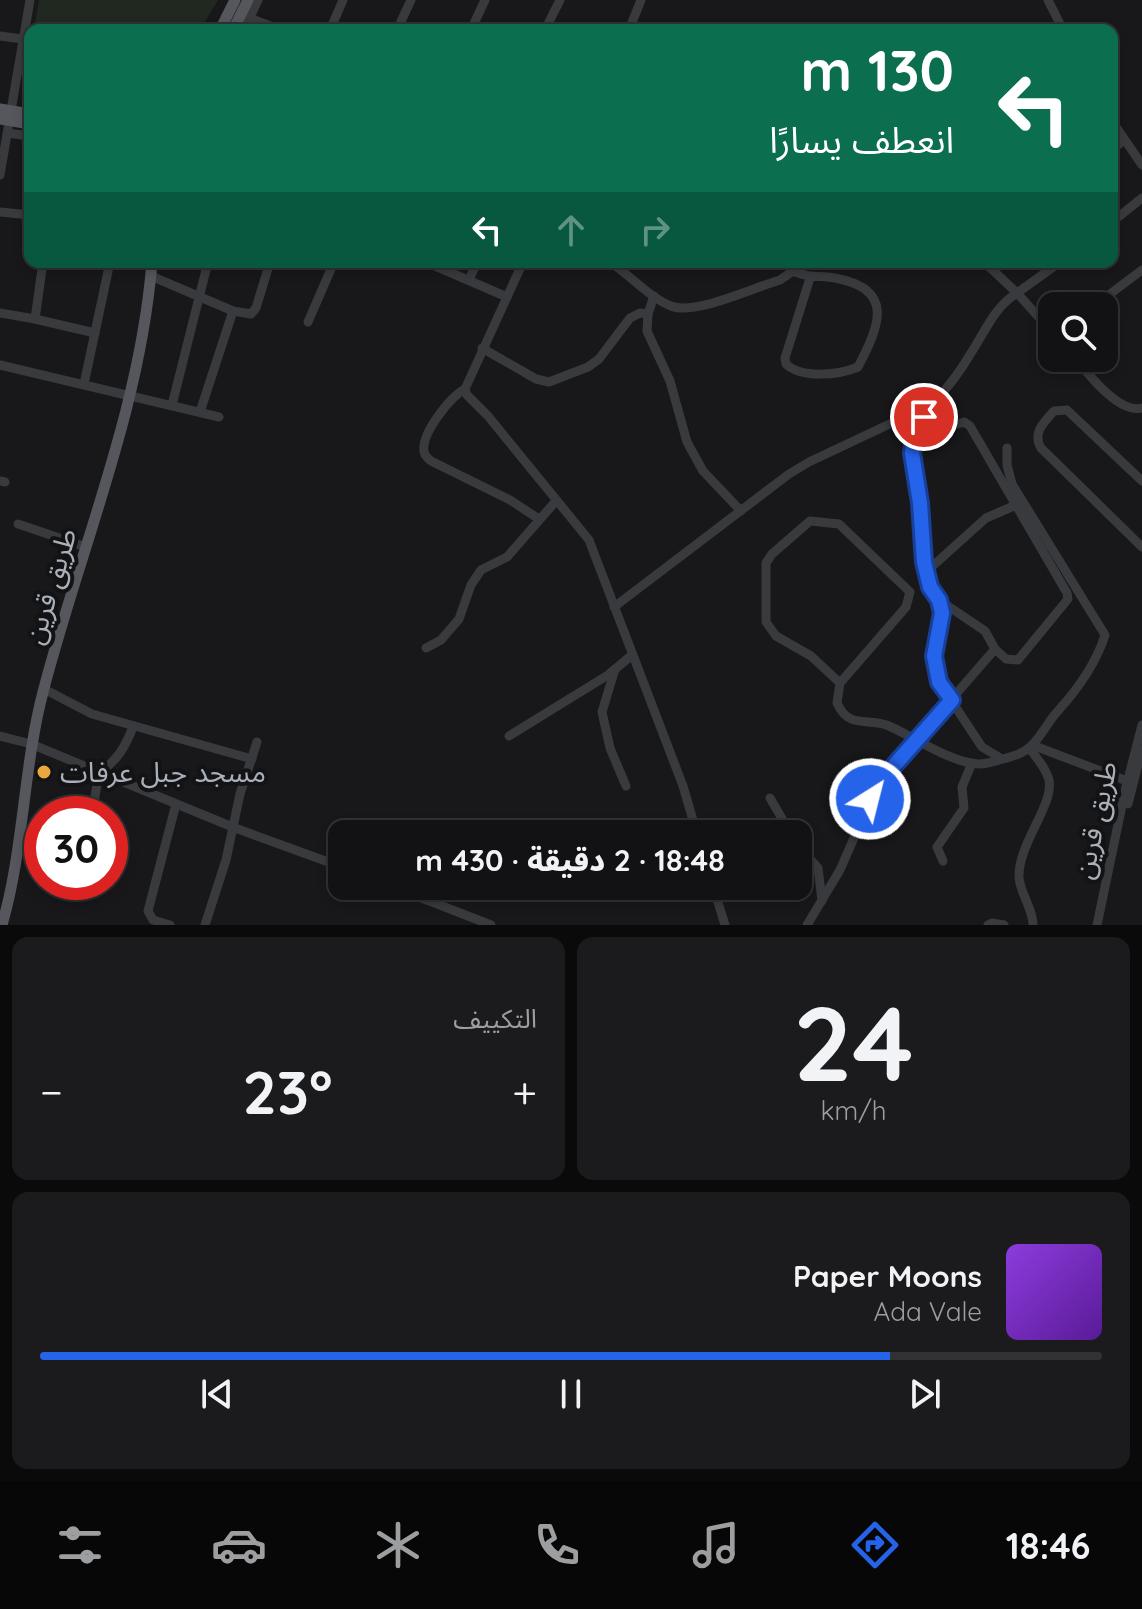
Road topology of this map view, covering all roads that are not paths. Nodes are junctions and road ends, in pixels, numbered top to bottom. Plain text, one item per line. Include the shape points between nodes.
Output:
1 (30, 0) edge
2 (235, 0) edge
3 (248, 0) edge
4 (258, 0) edge
5 (343, 0) edge
6 (411, 0) edge
7 (485, 0) edge
8 (560, 0) edge
9 (641, 0) edge
10 (1048, 0) edge
11 (249, 18) junction
12 (25, 24) edge
13 (223, 24) edge
14 (236, 24) edge
15 (246, 24) edge
16 (265, 24) edge
17 (333, 24) edge
18 (400, 24) edge
19 (474, 24) edge
20 (548, 24) edge
21 (631, 24) edge
22 (1060, 24) edge
23 (24, 29) edge
24 (0, 36) edge
25 (22, 39) junction
26 (5, 118) edge
27 (1118, 130) edge
28 (24, 132) edge
29 (1124, 140) junction
30 (1118, 145) edge
31 (1, 160) edge
32 (1142, 165) edge
33 (0, 175) edge
34 (1142, 198) edge
35 (0, 212) edge
36 (24, 214) edge
37 (1118, 217) edge
38 (42, 268) edge
39 (109, 268) edge
40 (152, 268) edge
41 (206, 268) edge
42 (268, 268) edge
43 (331, 268) edge
44 (440, 268) edge
45 (474, 268) edge
46 (520, 268) edge
47 (618, 268) edge
48 (795, 268) edge
49 (797, 268) edge
50 (990, 268) edge
51 (1052, 268) edge
52 (1142, 270) edge
53 (151, 276) junction
54 (810, 278) junction
55 (469, 280) junction
56 (1113, 292) edge
57 (1017, 293) junction
58 (199, 296) junction
59 (654, 296) junction
60 (507, 297) junction
61 (233, 311) junction
62 (0, 313) edge
63 (648, 314) junction
64 (1038, 316) edge
65 (35, 319) junction
66 (308, 322) dead end
67 (95, 333) junction
68 (482, 348) junction
69 (0, 365) edge
70 (1089, 372) edge
71 (84, 384) junction
72 (465, 389) junction
73 (130, 395) junction
74 (172, 405) junction
75 (1142, 408) edge
76 (200, 412) junction
77 (219, 417) dead end
78 (1007, 448) dead end
79 (1142, 481) edge
80 (556, 501) junction
81 (1016, 505) junction
82 (741, 511) junction
83 (539, 519) junction
84 (18, 524) dead end
85 (86, 547) junction
86 (1142, 547) edge
87 (926, 572) junction
88 (939, 600) junction
89 (614, 607) junction
90 (426, 648) dead end
91 (995, 649) junction
92 (632, 655) junction
93 (615, 669) junction
94 (840, 683) junction
95 (44, 689) junction
96 (952, 700) junction
97 (1142, 725) edge
98 (133, 727) junction
99 (0, 736) edge
100 (509, 736) dead end
101 (918, 740) junction
102 (257, 742) dead end
103 (31, 744) junction
104 (1030, 746) junction
105 (1142, 752) edge
106 (252, 759) junction
107 (1002, 759) junction
108 (972, 763) junction
109 (99, 773) junction
110 (1127, 781) junction
111 (626, 786) dead end
112 (95, 796) edge
113 (770, 798) dead end
114 (176, 804) junction
115 (693, 820) edge
116 (783, 820) edge
117 (235, 828) junction
118 (812, 861) edge
119 (943, 861) dead end
120 (328, 862) edge
121 (427, 900) edge
122 (717, 900) edge
123 (822, 901) junction
124 (148, 921) edge
125 (2, 925) edge
126 (170, 925) edge
127 (205, 925) edge
128 (491, 925) edge
129 (725, 925) edge
130 (807, 925) edge
131 (988, 925) edge
132 (1004, 925) edge
133 (1033, 925) edge
134 (1100, 925) edge

1 - 12 street
2 - 13 main road
3 - 14 main road
4 - 11 street
5 - 17 street
6 - 18 street
7 - 19 street
8 - 20 street
9 - 21 street
10 - 22 street
11 - 15 street
11 - 16 street
23 - 25 street
24 - 25 street
25 - 26 street
26 - 28 street
26 - 31 street
27 - 29 street
29 - 30 street
29 - 32 street
31 - 33 street
34 - 37 street
35 - 36 street
38 - 65 street
39 - 67 street
40 - 53 main road, طريق قرين
41 - 58 street
42 - 61 street via 256,308 251,314
43 - 66 street
44 - 55 street
45 - 55 street
46 - 60 street
47 - 59 street
48 - 59 street via 780,280 688,309
49 - 54 street
50 - 57 street
51 - 57 street
52 - 56 street
53 - 58 street
53 - 73 main road, طريق قرين
54 - 54 street via 849,282 876,299 876,322 858,367 807,373 786,364
55 - 60 street
57 - 64 street
57 - 82 street via 993,316 932,404 809,462
58 - 61 street
58 - 74 street
59 - 63 street
60 - 68 street
61 - 76 street
62 - 65 street
63 - 68 street via 630,318 588,367 549,382
63 - 82 street via 647,331 670,381 694,458
65 - 67 street
67 - 71 street
68 - 72 street
69 - 71 street
70 - 75 street via 1119,403
71 - 73 street
72 - 80 street
72 - 83 street via 445,405 427,436 425,456
73 - 74 street
73 - 85 main road, طريق قرين
74 - 76 street
76 - 77 street
78 - 104 street via 1012,484 1105,635 1086,675
79 - 86 street via 1067,410 1054,411 1039,429 1041,448
80 - 83 street
80 - 89 street via 589,540
81 - 87 street via 986,518
81 - 87 street via 970,426 951,425 934,416 920,420 912,453
81 - 91 street via 1068,599 1018,660 1006,659
82 - 89 street
83 - 90 street via 507,557 481,570 459,619
84 - 85 street
85 - 95 main road, طريق قرين
87 - 88 street
88 - 91 street via 985,631
88 - 96 street via 942,621 934,656 939,682
89 - 92 street
91 - 96 street
92 - 93 street
92 - 115 street
93 - 100 street
93 - 111 street via 602,718
94 - 94 street via 811,656 776,636 766,622 766,563 810,521 839,524 910,592 906,607
94 - 101 street via 837,703 851,719 880,722
95 - 98 street via 92,714
95 - 103 main road, طريق قرين
96 - 101 street
96 - 107 street via 982,747
97 - 110 street, طريق قرين
98 - 106 street
98 - 109 street via 123,752
99 - 103 street
101 - 108 street
101 - 123 street via 877,785
102 - 106 street
103 - 109 street
103 - 125 main road, طريق قرين via 17,865
104 - 107 street
104 - 110 street
104 - 133 street via 1049,780 1049,793 1020,862 1019,878
105 - 134 street, طريق قرين
106 - 117 street
107 - 108 street
108 - 119 street via 962,787 964,808 937,847
109 - 112 street
109 - 114 street
110 - 134 street, طريق قرين
113 - 116 street
114 - 117 street
114 - 124 street
117 - 120 street
117 - 127 street
118 - 123 street via 818,868
121 - 128 street
122 - 129 street
123 - 130 street
124 - 126 street
131 - 132 street

